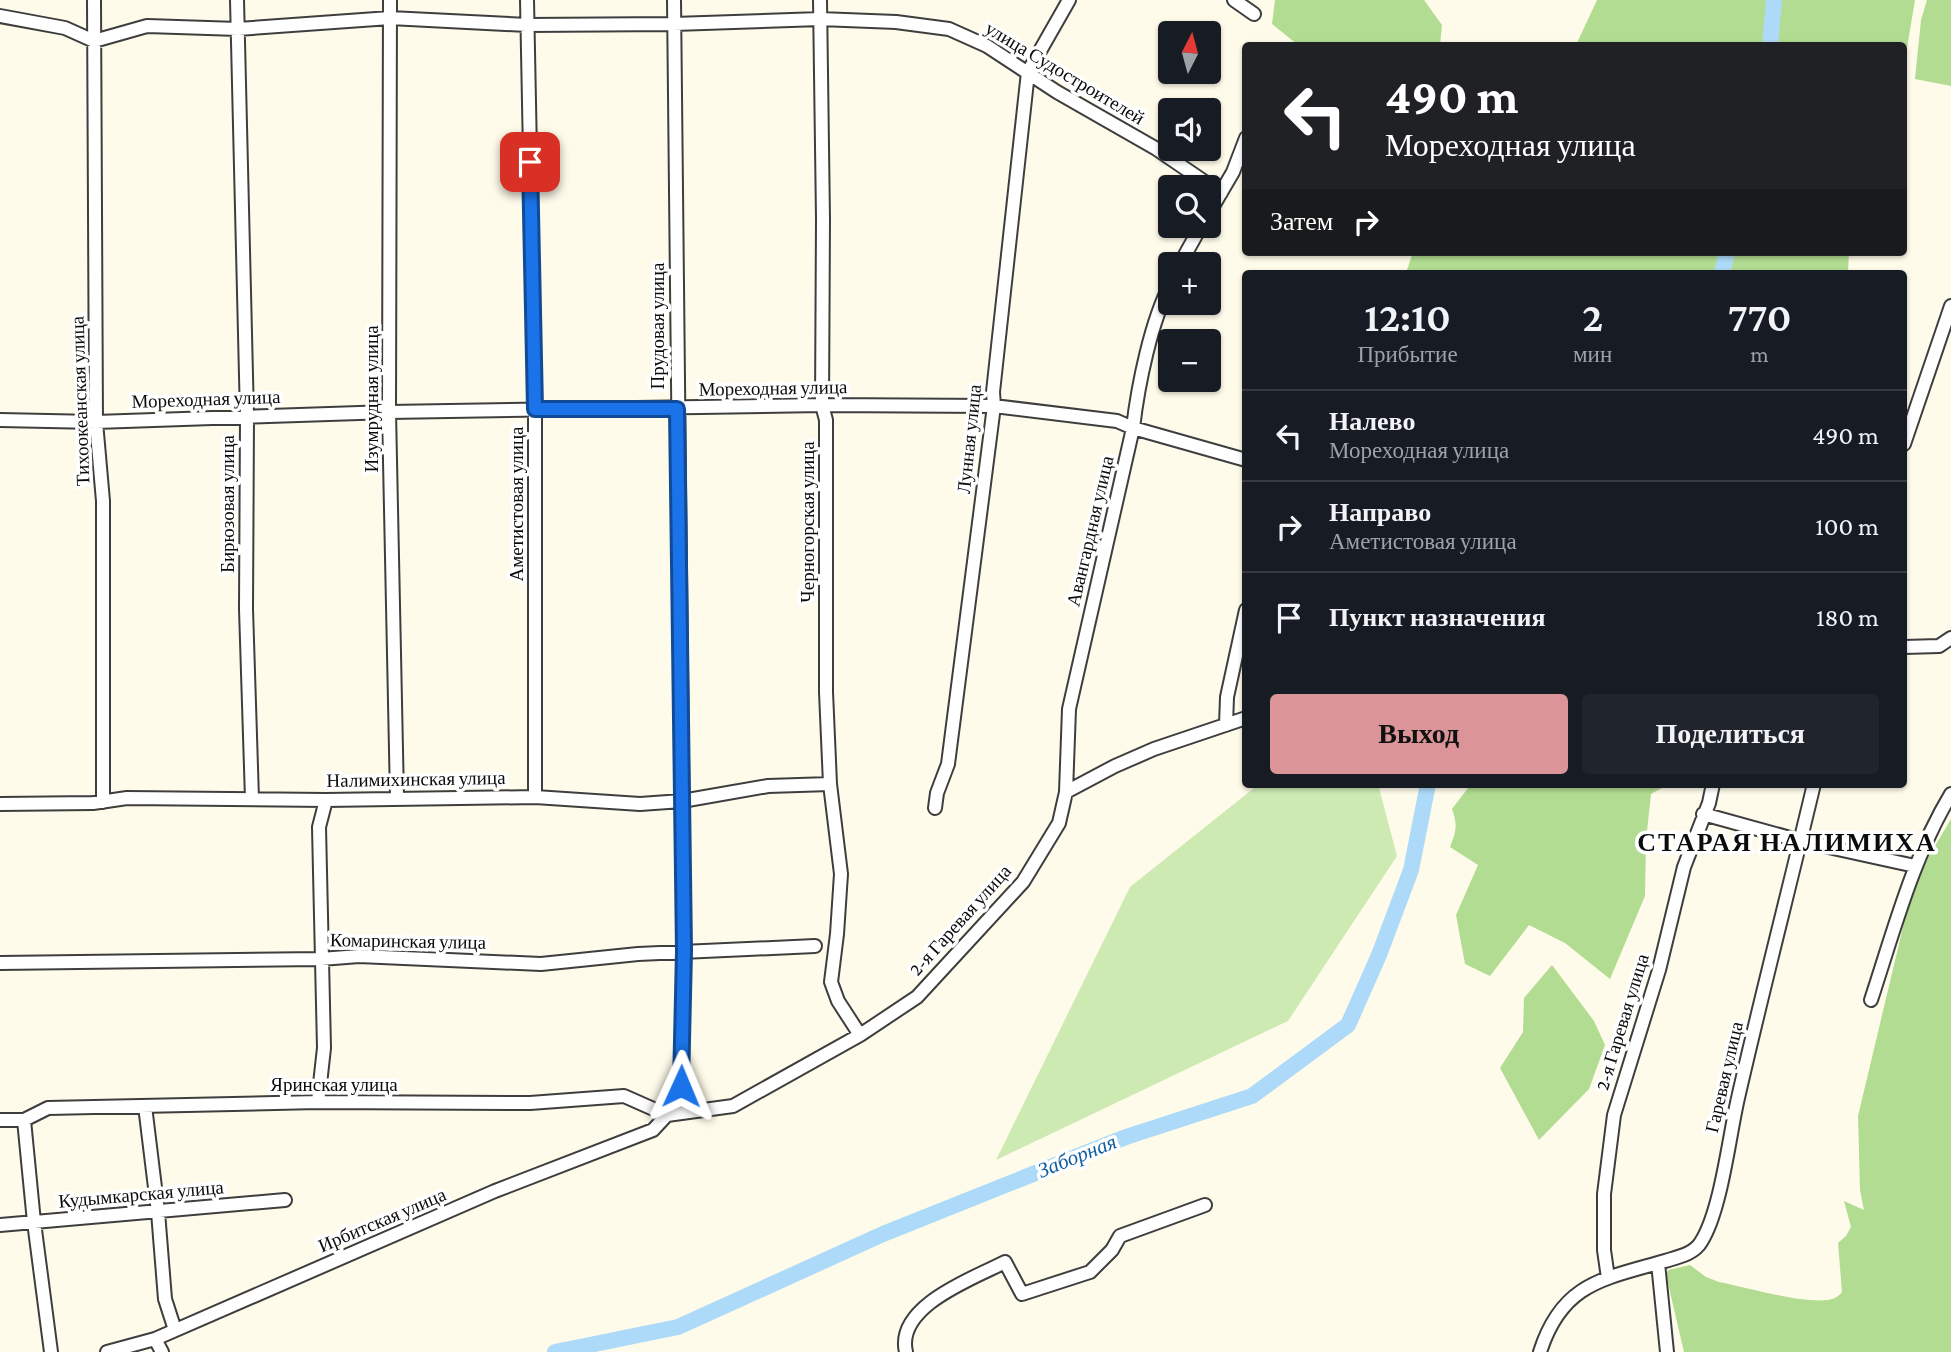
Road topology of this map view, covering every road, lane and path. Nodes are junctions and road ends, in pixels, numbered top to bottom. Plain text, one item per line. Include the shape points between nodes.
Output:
1 (94, 0) edge
2 (237, 0) edge
3 (390, 0) edge
4 (527, 0) edge
5 (674, 0) edge
6 (820, 0) edge
7 (1069, 0) edge
8 (1234, 0) edge
9 (1254, 14) dead end
10 (0, 16) edge
11 (390, 18) junction
12 (820, 19) junction
13 (674, 24) junction
14 (527, 25) junction
15 (238, 29) junction
16 (94, 41) junction
17 (1027, 72) junction
18 (1242, 147) edge
19 (1222, 193) joint
20 (1951, 306) edge
21 (1158, 315) edge
22 (822, 405) junction
23 (994, 406) junction
24 (535, 409) junction
25 (677, 409) junction
26 (389, 412) junction
27 (247, 417) junction
28 (0, 420) edge
29 (96, 422) junction
30 (1133, 428) junction
31 (1907, 435) edge
32 (1242, 459) edge
33 (1242, 628) edge
34 (1951, 638) edge
35 (1907, 647) edge
36 (1242, 719) edge
37 (1226, 725) junction
38 (830, 784) junction
39 (1712, 788) edge
40 (1813, 788) edge
41 (1066, 792) junction
42 (1951, 794) edge
43 (535, 797) junction
44 (397, 798) junction
45 (252, 799) junction
46 (326, 800) junction
47 (682, 801) junction
48 (103, 802) junction
49 (0, 804) edge
50 (935, 808) dead end
51 (1703, 814) junction
52 (1801, 841) junction
53 (1915, 866) junction
54 (815, 946) dead end
55 (684, 951) junction
56 (321, 959) junction
57 (0, 963) edge
58 (1871, 1000) dead end
59 (860, 1035) junction
60 (318, 1102) junction
61 (145, 1106) junction
62 (674, 1114) junction
63 (24, 1120) junction
64 (0, 1121) edge
65 (285, 1200) dead end
66 (1205, 1205) dead end
67 (158, 1212) junction
68 (34, 1222) junction
69 (0, 1226) edge
70 (1658, 1264) junction
71 (1608, 1278) junction
72 (174, 1330) junction
73 (155, 1339) junction
74 (51, 1352) edge
75 (107, 1352) edge
76 (162, 1352) edge
77 (906, 1352) edge
78 (1540, 1352) edge
79 (1667, 1352) edge

1 - 16 street, Тихоокеанская улица
2 - 15 street, Бирюзовая улица
3 - 11 street, Изумрудная улица
4 - 14 street, Аметистовая улица
5 - 13 street, Прудовая улица
6 - 12 street, Черногорская улица
7 - 17 street
8 - 9 street
10 - 16 street via 65,28
11 - 14 street, улица Судостроителей
11 - 15 street, улица Судостроителей
11 - 26 street, Изумрудная улица
12 - 13 street, улица Судостроителей
12 - 17 street, улица Судостроителей via 949,29
12 - 22 street, Черногорская улица
13 - 14 street, улица Судостроителей
13 - 25 street, Прудовая улица
14 - 24 street, Аметистовая улица
15 - 16 street, улица Судостроителей via 147,26
15 - 27 street, Бирюзовая улица
16 - 29 street, Тихоокеанская улица
17 - 19 street, улица Судостроителей
17 - 23 street, Лунная улица
18 - 19 street
20 - 31 street
21 - 30 street, Авангардная улица via 1137,393
22 - 23 street, Мореходная улица
22 - 25 street, Мореходная улица
22 - 38 street, Черногорская улица via 826,420
23 - 30 street, Мореходная улица via 1117,421
23 - 50 street, Лунная улица via 948,764
24 - 25 street, Мореходная улица
24 - 26 street, Мореходная улица
24 - 43 street, Аметистовая улица
25 - 47 street, Прудовая улица
26 - 27 street, Мореходная улица
26 - 44 street, Изумрудная улица
27 - 29 street, Мореходная улица
27 - 45 street, Бирюзовая улица
28 - 29 street, Мореходная улица
29 - 48 street, Тихоокеанская улица via 103,501
30 - 32 street, Мореходная улица
30 - 41 street, Авангардная улица via 1069,709
33 - 37 street via 1227,697
34 - 35 street via 1939,646
36 - 37 street
37 - 41 street via 1154,749
38 - 47 street, Налимихинская улица via 768,786
38 - 59 street, Черногорская улица via 841,874 831,982
39 - 51 street, 2-я Гаревая улица
40 - 52 street, Гаревая улица
41 - 59 street, 2-я Гаревая улица via 1059,823 1023,882 916,997
42 - 53 street via 1931,826
43 - 44 street, Налимихинская улица
43 - 47 street, Налимихинская улица via 640,804
44 - 46 street, Налимихинская улица
45 - 46 street, Налимихинская улица
45 - 48 street, Налимихинская улица via 127,798
46 - 56 street via 319,827
47 - 55 street, Прудовая улица
48 - 49 street, Налимихинская улица
51 - 52 street
51 - 71 street, 2-я Гаревая улица via 1614,1115 1604,1194
52 - 53 street
52 - 70 street, Гаревая улица via 1710,1224 1694,1250
53 - 58 street
54 - 55 street, Комаринская улица
55 - 56 street, Комаринская улица via 541,964 359,956
55 - 62 street, Прудовая улица
56 - 57 street, Комаринская улица
56 - 60 street via 324,1048
59 - 62 street, 2-я Гаревая улица via 733,1106
60 - 61 street, Яринская улица
60 - 62 street, Яринская улица via 530,1103 624,1096
61 - 63 street, Яринская улица via 48,1108
61 - 67 street
62 - 72 street, Ирбитская улица via 653,1130 495,1191
63 - 64 street, Яринская улица
63 - 68 street
65 - 67 street, Кудымкарская улица
66 - 77 street via 1120,1236 1090,1272 1022,1294 1006,1262 930,1300 908,1328
67 - 68 street, Кудымкарская улица
67 - 72 street via 165,1299
68 - 69 street, Кудымкарская улица
68 - 74 street
70 - 71 street, Гаревая улица
70 - 79 street
71 - 78 street, Гаревая улица via 1583,1290 1561,1309
72 - 73 street, Ирбитская улица
73 - 75 street, Ирбитская улица
73 - 76 street

